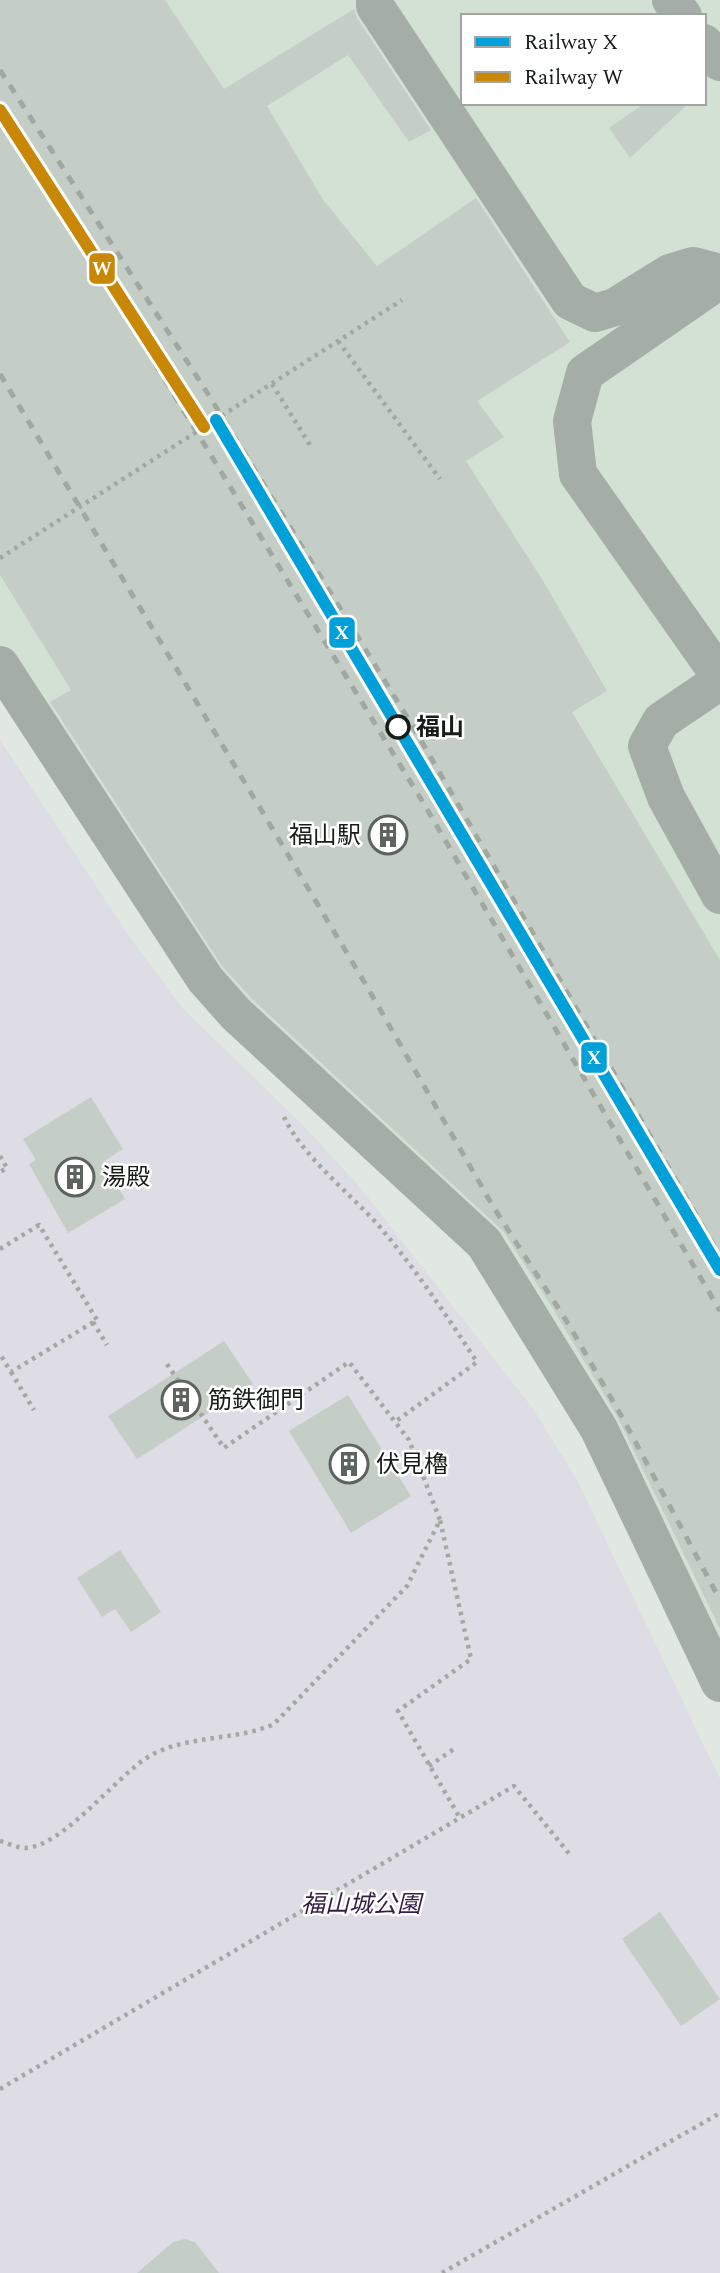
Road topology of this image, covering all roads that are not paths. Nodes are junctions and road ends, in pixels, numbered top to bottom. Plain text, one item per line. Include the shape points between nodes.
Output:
1 (375, 0) edge
2 (706, 45) edge
3 (720, 62) edge
4 (720, 273) edge
5 (720, 280) edge
6 (0, 665) edge
7 (720, 679) edge
8 (720, 895) edge
9 (720, 1683) edge

1 - 4 street via 570,301 595,313 615,307 670,273 693,266
2 - 3 street
5 - 7 street via 585,373 572,421 578,474
6 - 9 street via 205,979 236,1014 484,1242 599,1429
7 - 8 street via 662,721 647,746 666,797

